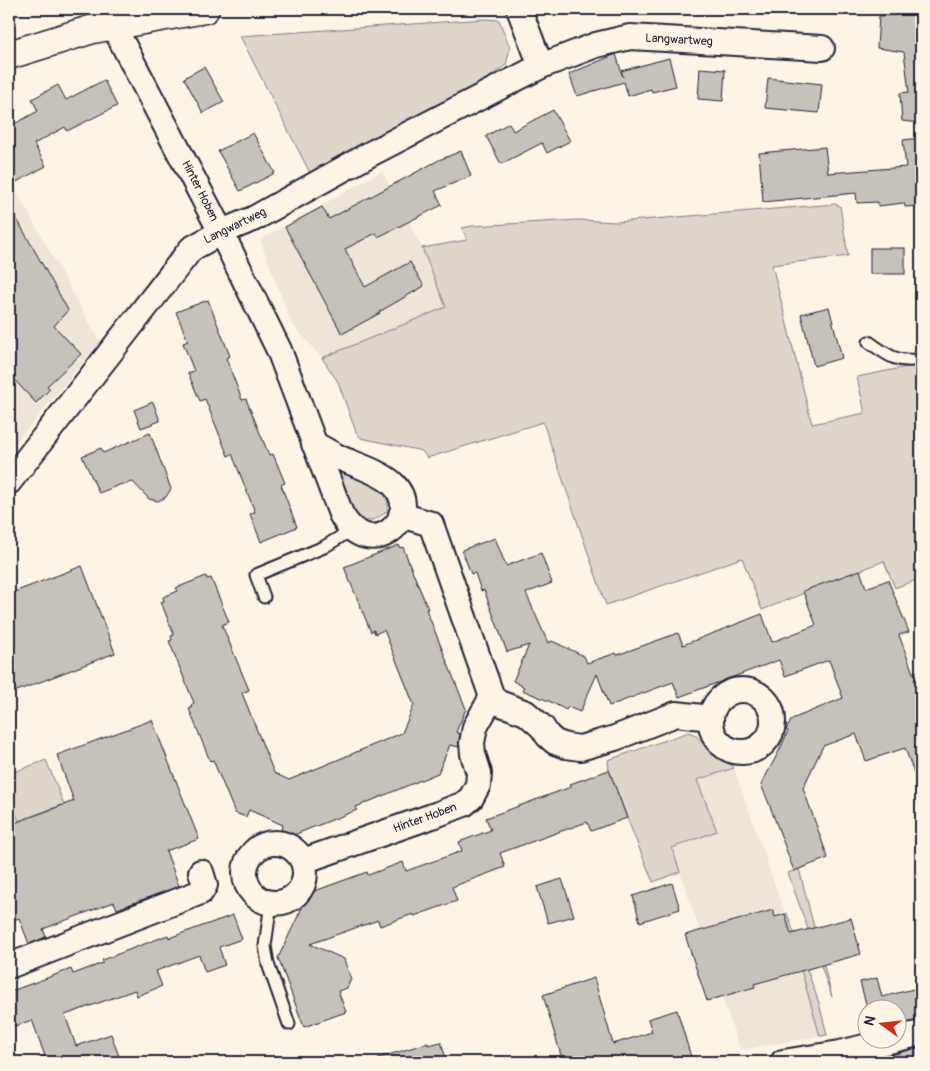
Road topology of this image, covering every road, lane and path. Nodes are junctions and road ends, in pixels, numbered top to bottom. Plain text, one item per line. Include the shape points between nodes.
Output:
1 (205, 9) edge
2 (519, 9) edge
3 (113, 25) junction
4 (822, 48) dead end
5 (9, 55) edge
6 (541, 66) junction
7 (221, 232) junction
8 (869, 342) dead end
9 (921, 359) edge
10 (314, 444) junction
11 (9, 482) edge
12 (401, 515) junction
13 (353, 529) junction
14 (264, 597) dead end
15 (492, 697) junction
16 (711, 718) dead end
17 (303, 861) junction
18 (201, 872) dead end
19 (271, 903) junction
20 (9, 966) edge
21 (289, 1024) dead end
22 (921, 1033) edge
23 (783, 1062) edge

1 - 3 street
2 - 6 street
3 - 5 street
3 - 7 street, Hinter Hoben
4 - 6 street, Langwartweg via 630,37 596,44
6 - 7 street, Langwartweg via 370,154 253,219
7 - 10 street, Hinter Hoben via 279,350
7 - 11 street, Langwartweg via 191,249
8 - 9 lane via 892,358
10 - 12 street via 392,482 402,497
10 - 13 street, Hinter Hoben via 341,514
12 - 13 street via 396,527 378,537 370,538
12 - 15 street via 430,524
13 - 14 lane via 324,548 256,575
15 - 16 street via 526,713 554,742 580,748 676,714
15 - 17 street, Hinter Hoben via 476,727 472,744 479,773 478,785 471,798 438,814
17 - 19 street via 304,882 298,892 283,902
17 - 19 street via 297,852 280,842 261,846 249,857 245,877 248,888 259,899
18 - 20 street via 205,885 201,892
19 - 21 lane via 265,946
22 - 23 street via 840,1053

